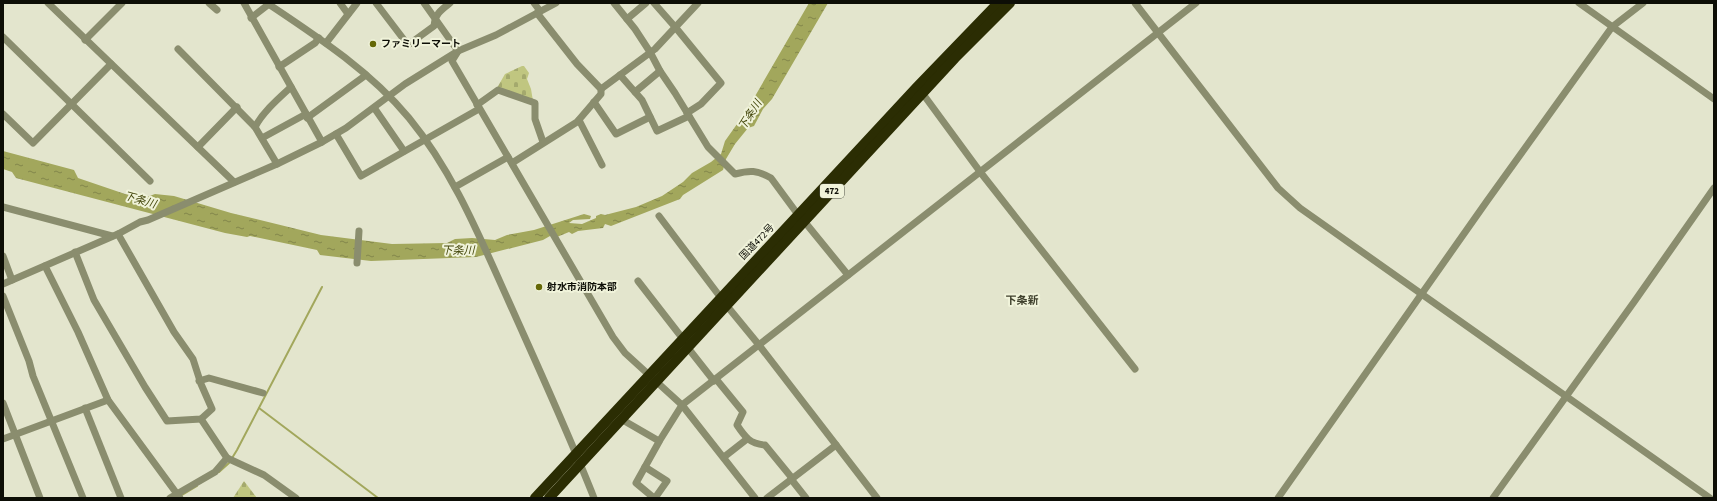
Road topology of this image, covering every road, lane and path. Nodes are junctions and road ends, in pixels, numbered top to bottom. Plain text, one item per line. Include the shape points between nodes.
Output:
1 (48, 3) edge
2 (122, 3) edge
3 (209, 3) edge
4 (244, 3) edge
5 (340, 3) edge
6 (357, 3) edge
7 (376, 3) edge
8 (424, 3) edge
9 (450, 3) edge
10 (534, 3) edge
11 (556, 3) edge
12 (614, 3) edge
13 (646, 3) edge
14 (654, 3) edge
15 (698, 3) edge
16 (998, 3) edge
17 (1010, 3) edge
18 (1135, 3) edge
19 (1196, 3) edge
20 (1579, 3) edge
21 (1643, 3) edge
22 (268, 4) edge
23 (217, 10) dead end
24 (538, 12) junction
25 (348, 14) junction
26 (251, 18) junction
27 (435, 18) junction
28 (627, 19) junction
29 (676, 28) junction
30 (1612, 28) junction
31 (1158, 32) junction
32 (3, 37) edge
33 (319, 38) junction
34 (85, 40) junction
35 (326, 43) junction
36 (178, 49) dead end
37 (458, 51) junction
38 (650, 52) junction
39 (111, 64) junction
40 (279, 67) junction
41 (660, 71) junction
42 (366, 75) junction
43 (620, 75) junction
44 (291, 87) junction
45 (601, 89) junction
46 (635, 92) junction
47 (923, 94) junction
48 (389, 97) junction
49 (1714, 99) edge
50 (594, 102) junction
51 (71, 103) junction
52 (237, 107) junction
53 (478, 107) junction
54 (375, 109) junction
55 (3, 114) edge
56 (688, 114) junction
57 (307, 116) junction
58 (650, 117) junction
59 (579, 120) junction
60 (255, 128) junction
61 (336, 134) junction
62 (262, 138) junction
63 (425, 140) junction
64 (322, 142) junction
65 (543, 142) junction
66 (198, 147) junction
67 (404, 151) junction
68 (510, 160) junction
69 (277, 164) junction
70 (602, 165) dead end
71 (981, 173) junction
72 (150, 181) dead end
73 (234, 182) junction
74 (455, 187) junction
75 (1714, 188) edge
76 (3, 207) edge
77 (659, 216) dead end
78 (802, 219) junction
79 (359, 233) dead end
80 (115, 235) junction
81 (76, 252) junction
82 (3, 256) edge
83 (357, 263) dead end
84 (45, 266) junction
85 (848, 275) junction
86 (12, 280) junction
87 (638, 282) dead end
88 (3, 284) edge
89 (1422, 294) junction
90 (3, 296) edge
91 (724, 302) junction
92 (685, 344) junction
93 (760, 345) junction
94 (1135, 369) dead end
95 (653, 378) junction
96 (715, 380) junction
97 (200, 381) junction
98 (263, 393) dead end
99 (1566, 396) junction
100 (108, 400) junction
101 (3, 404) edge
102 (682, 406) junction
103 (85, 408) junction
104 (201, 419) junction
105 (621, 419) junction
106 (52, 421) junction
107 (15, 434) junction
108 (3, 439) edge
109 (747, 440) junction
110 (659, 441) junction
111 (836, 445) junction
112 (576, 452) junction
113 (724, 457) junction
114 (227, 458) junction
115 (580, 463) junction
116 (645, 467) junction
117 (792, 478) junction
118 (179, 496) edge
119 (40, 498) edge
120 (83, 498) edge
121 (120, 498) edge
122 (170, 498) edge
123 (296, 498) edge
124 (535, 498) edge
125 (548, 498) edge
126 (594, 498) edge
127 (654, 498) edge
128 (755, 498) edge
129 (767, 498) edge
130 (806, 498) edge
131 (877, 498) edge
132 (1278, 498) edge
133 (1493, 498) edge
134 (1710, 498) edge

1 - 34 street
2 - 34 street
3 - 23 street
4 - 26 street
5 - 25 street
6 - 25 street
7 - 27 street via 408,45 434,26
8 - 27 street
9 - 27 street via 440,10
10 - 24 street
11 - 24 street
12 - 28 street
13 - 28 street
14 - 29 street
15 - 29 street
16 - 78 highway, 国道472号 / 472 via 917,87
17 - 47 highway, 国道472号 / 472
18 - 31 street
19 - 31 street
20 - 30 street
21 - 30 street
22 - 26 street
22 - 33 street
24 - 37 street via 496,35
24 - 45 street via 577,64
25 - 35 street
26 - 40 street
27 - 37 street
28 - 38 street
29 - 38 street
29 - 56 street via 721,83
30 - 49 street
30 - 89 street
31 - 71 street
31 - 89 street via 1286,196
32 - 51 street
33 - 35 street
33 - 40 street
34 - 39 street
35 - 42 street
36 - 52 street
37 - 48 street
37 - 53 street via 452,61
38 - 41 street
38 - 43 street
39 - 51 street
39 - 66 street
40 - 44 street
41 - 46 street
41 - 56 street
42 - 48 street
42 - 57 street
43 - 45 street
43 - 46 street
44 - 57 street
44 - 60 street via 258,121
45 - 50 street via 602,94
46 - 58 street
47 - 71 street
47 - 78 highway, 国道472号 / 472
48 - 54 street
48 - 63 street
50 - 58 street via 616,134
50 - 59 street
51 - 55 street via 32,143
51 - 72 street
52 - 60 street
52 - 66 street
53 - 63 street
53 - 65 street via 498,90 534,103 535,119
53 - 68 street
54 - 61 street
54 - 67 street
56 - 58 street via 657,131
56 - 78 street via 710,149 733,173 748,170 771,178
57 - 62 street
57 - 64 street
59 - 65 street
59 - 70 street
60 - 62 street
61 - 64 street
61 - 67 street via 361,176
62 - 69 street
63 - 67 street
63 - 74 street
64 - 69 street
65 - 68 street
66 - 73 street
68 - 74 street
68 - 95 street via 613,338 625,353
69 - 73 street
71 - 85 street
71 - 94 street
73 - 80 street
74 - 112 street via 476,228
75 - 99 street
76 - 80 street
77 - 91 street
78 - 85 street
78 - 91 highway, 国道472号 / 472
79 - 83 street
80 - 81 street
80 - 97 street via 193,359
81 - 84 street
81 - 104 street via 94,300 167,421
82 - 86 street
84 - 86 street
84 - 100 street
85 - 93 street
86 - 88 street
87 - 92 street
89 - 99 street
89 - 132 street
90 - 106 street
91 - 92 highway, 国道472号 / 472
91 - 93 street
92 - 95 highway, 国道472号 / 472
92 - 96 street
93 - 96 street
93 - 111 street
95 - 102 street
95 - 105 highway, 国道472号 / 472
95 - 112 highway, 国道472号 / 472
96 - 102 street
96 - 109 street via 743,412 737,425
97 - 98 street via 209,378
97 - 104 street via 212,409
99 - 133 street
99 - 134 street
100 - 103 street
100 - 118 street
101 - 107 street
102 - 110 street
102 - 113 street
103 - 106 street
103 - 121 street
104 - 114 street
105 - 110 street
105 - 115 highway, 国道472号 / 472
106 - 107 street
106 - 120 street
107 - 108 street
107 - 119 street
109 - 113 street
109 - 117 street via 765,445
110 - 116 street
111 - 117 street
111 - 131 street
112 - 115 street
112 - 124 highway, 国道472号 / 472
113 - 128 street
114 - 118 street via 216,472
114 - 123 street via 264,475
115 - 125 highway, 国道472号 / 472
115 - 126 street
116 - 127 street via 636,483
116 - 127 street via 667,481
117 - 129 street
117 - 130 street
118 - 122 street

